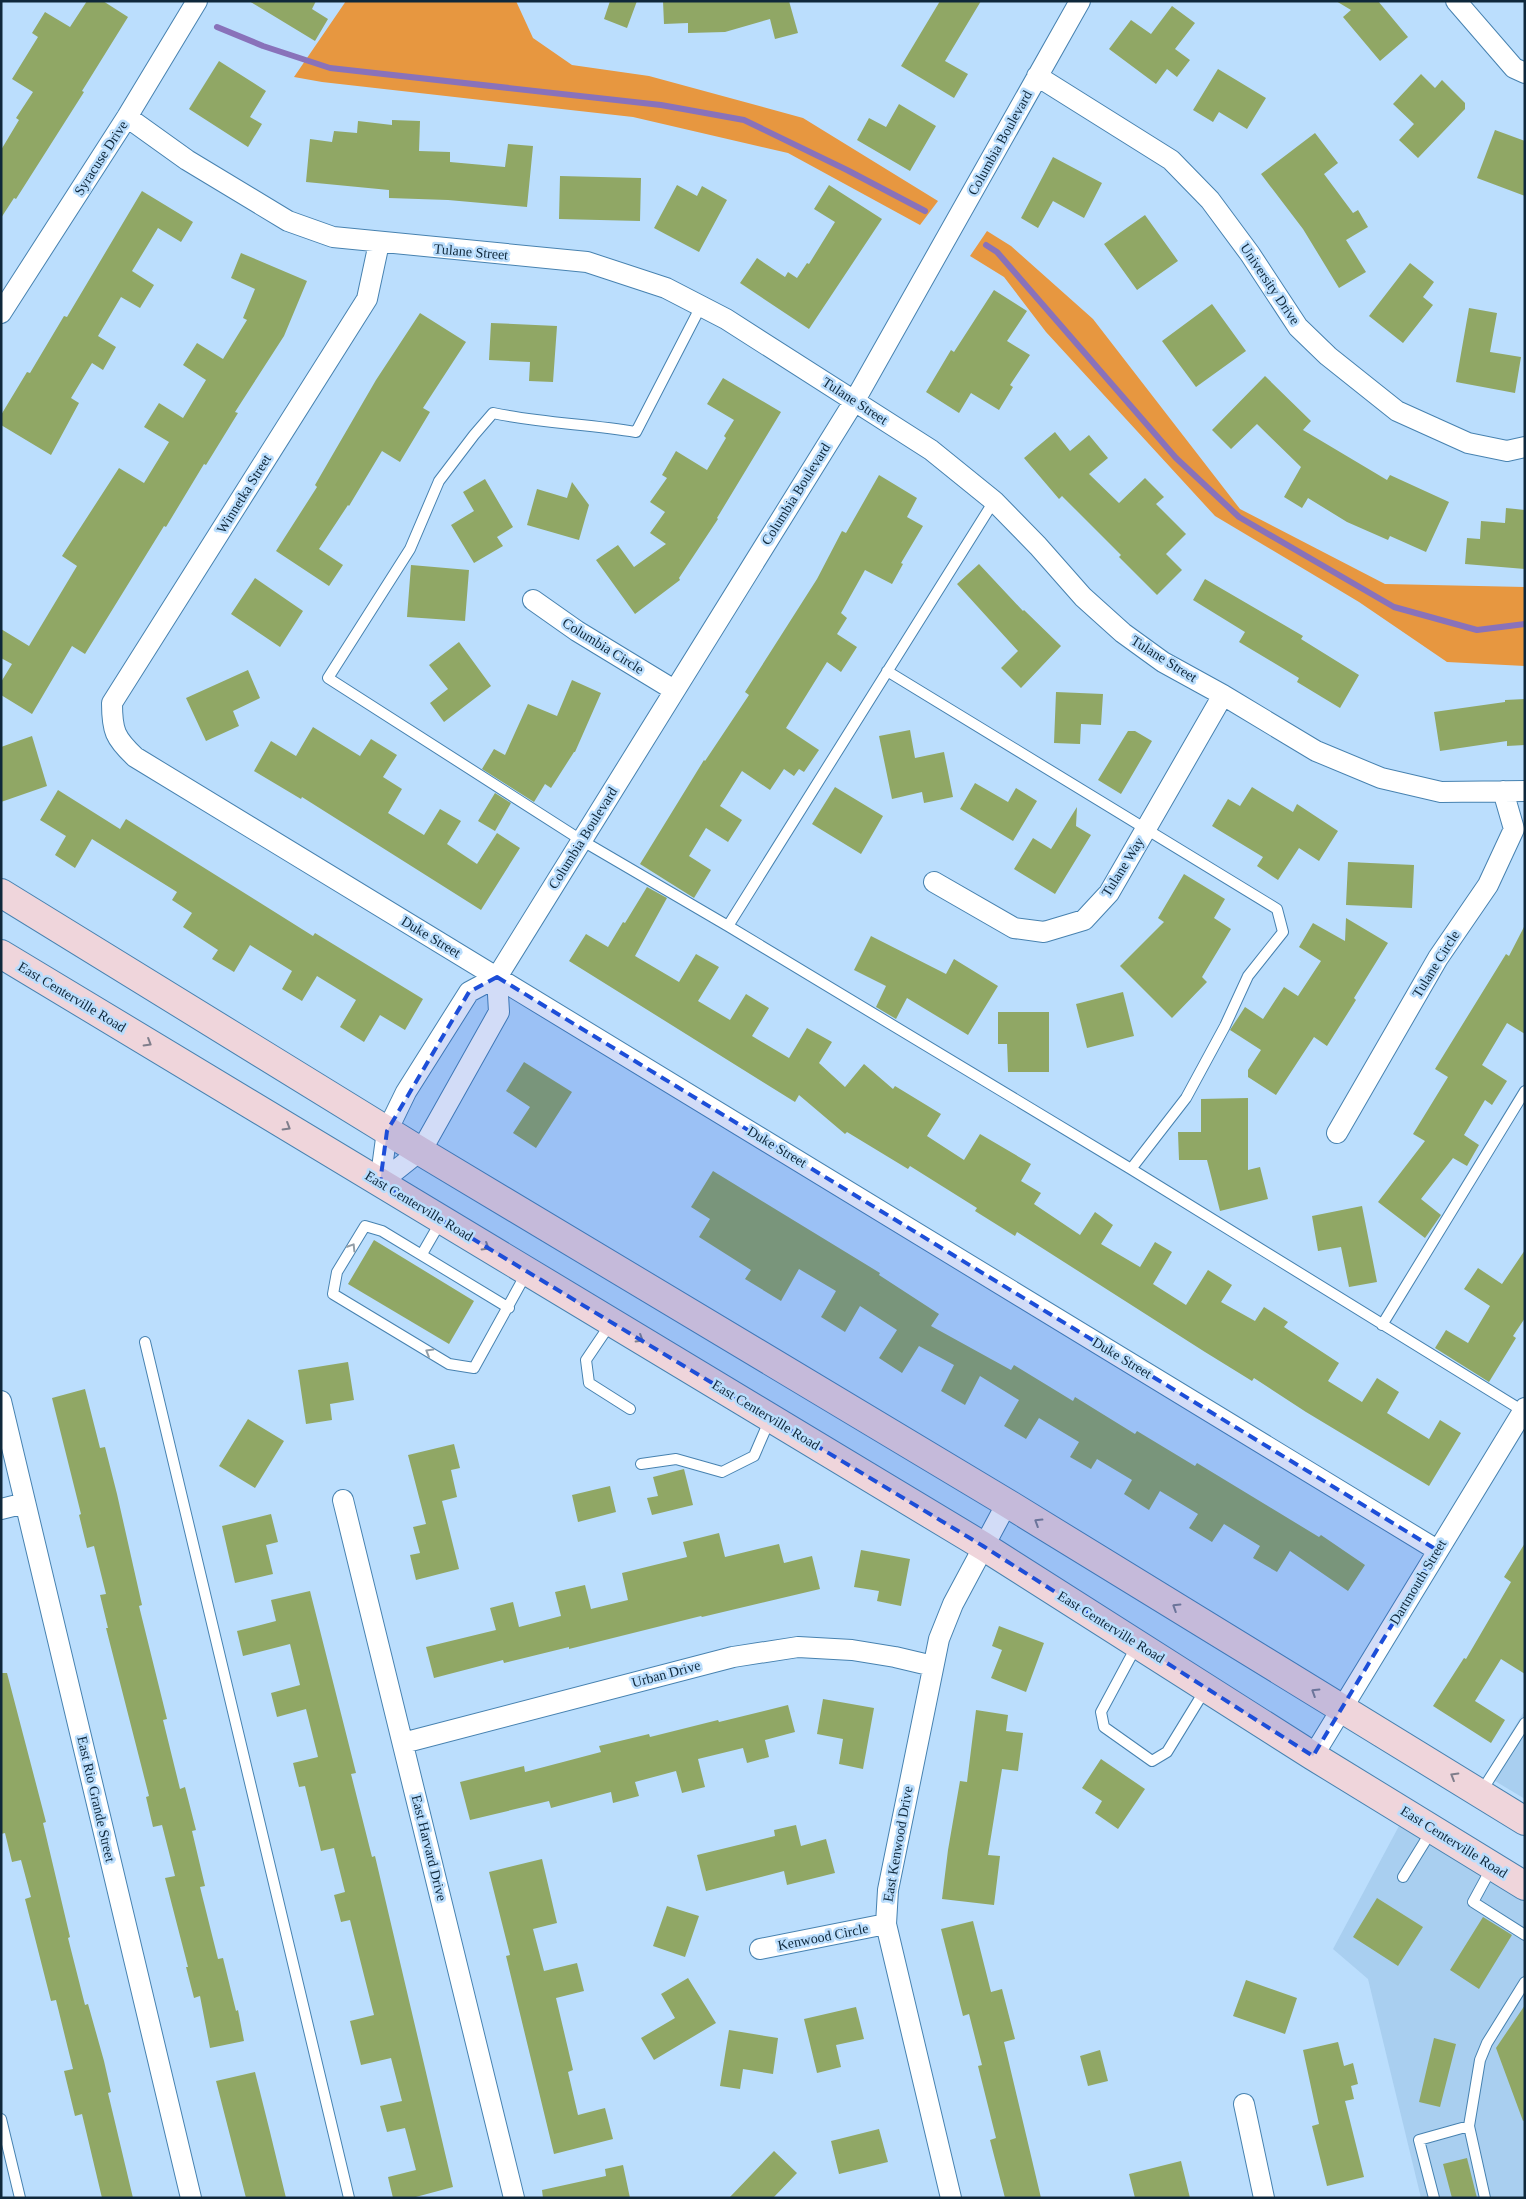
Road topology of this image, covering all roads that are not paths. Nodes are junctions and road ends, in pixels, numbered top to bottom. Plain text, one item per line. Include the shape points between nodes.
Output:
1 (197, 1) edge
2 (1080, 1) edge
3 (1456, 1) edge
4 (1525, 73) edge
5 (1038, 76) junction
6 (126, 117) junction
7 (379, 243) junction
8 (701, 306) junction
9 (1, 313) edge
10 (855, 400) junction
11 (1525, 447) edge
12 (994, 501) junction
13 (533, 600) dead end
14 (887, 671) junction
15 (674, 690) junction
16 (1223, 695) junction
17 (118, 742) joint
18 (1503, 791) junction
19 (1525, 791) edge
20 (1146, 829) junction
21 (581, 840) junction
22 (934, 882) dead end
23 (1, 894) edge
24 (728, 926) junction
25 (1, 954) edge
26 (497, 977) junction
27 (1525, 1091) edge
28 (387, 1131) junction
29 (1337, 1132) dead end
30 (420, 1151) junction
31 (1131, 1169) junction
32 (380, 1183) junction
33 (441, 1220) junction
34 (422, 1254) junction
35 (528, 1272) junction
36 (509, 1308) junction
37 (611, 1322) junction
38 (1382, 1325) junction
39 (145, 1342) dead end
40 (1, 1401) edge
41 (630, 1409) dead end
42 (1524, 1409) edge
43 (770, 1418) junction
44 (641, 1464) dead end
45 (343, 1500) dead end
46 (25, 1503) junction
47 (1006, 1503) junction
48 (1, 1509) edge
49 (983, 1546) junction
50 (1437, 1550) junction
51 (1137, 1644) junction
52 (933, 1666) junction
53 (1206, 1688) junction
54 (1342, 1709) junction
55 (1525, 1723) edge
56 (403, 1743) junction
57 (1313, 1756) junction
58 (1480, 1793) junction
59 (1520, 1814) edge
60 (1432, 1829) junction
61 (1493, 1866) junction
62 (1403, 1877) dead end
63 (1525, 1886) edge
64 (886, 1924) junction
65 (1525, 1935) edge
66 (760, 1949) dead end
67 (1525, 1982) edge
68 (1244, 2104) dead end
69 (1, 2119) edge
70 (1469, 2126) junction
71 (20, 2198) edge
72 (191, 2198) edge
73 (349, 2198) edge
74 (514, 2198) edge
75 (951, 2198) edge
76 (1264, 2198) edge
77 (1434, 2198) edge
78 (1485, 2198) edge

1 - 6 street, Syracuse Drive
2 - 5 street, Columbia Boulevard
3 - 4 street via 1514,68
5 - 10 street, Columbia Boulevard
5 - 11 street, University Drive via 1171,160 1210,200 1298,327 1328,356 1397,411 1468,443 1507,451
6 - 7 street, Tulane Street via 187,160 288,220 334,237
6 - 9 street, Syracuse Drive
7 - 8 street, Tulane Street via 587,262 666,288
7 - 17 street, Winnetka Street via 367,299 112,703 112,720
8 - 10 street, Tulane Street
8 - 21 lane via 636,432 530,421 493,413 440,481 410,549 328,678
10 - 12 street, Tulane Street via 931,450
10 - 15 street, Columbia Boulevard
12 - 14 lane
12 - 16 street, Tulane Street via 1082,597 1123,633 1163,662
13 - 15 street, Columbia Circle
14 - 20 lane
14 - 24 lane
15 - 21 street, Columbia Boulevard
16 - 18 street, Tulane Street via 1316,752 1382,778 1441,792
16 - 20 street, Tulane Way
17 - 26 street, Duke Street via 135,757
18 - 19 street, Tulane Street
18 - 29 street, Tulane Circle via 1514,829 1488,885 1438,958
20 - 22 street, Tulane Way via 1109,893 1084,920 1044,932 1014,928
20 - 31 lane via 1277,909 1283,932 1248,976 1186,1098
21 - 24 lane
21 - 26 street, Columbia Boulevard
23 - 28 main road
24 - 31 lane
25 -> 32 main road, East Centerville Road
26 - 28 street via 469,992 406,1092
26 - 30 street via 499,1012
26 - 50 street, Duke Street
27 - 38 lane
28 - 30 main road
28 - 32 street
30 - 32 street
30 - 47 main road
31 - 38 lane
32 - 33 main road, East Centerville Road
33 - 34 lane
33 -> 35 main road, East Centerville Road
34 - 36 lane
36 -> 34 lane via 474,1368 449,1364 333,1294 337,1272 365,1226 382,1231
35 - 36 lane
35 - 37 main road, East Centerville Road
37 - 41 lane via 586,1360 589,1383
37 -> 43 main road, East Centerville Road
38 - 42 lane
39 - 73 lane
40 - 46 street, East Rio Grande Street
42 - 50 street, Dartmouth Street
43 - 44 lane via 754,1456 722,1472 676,1459
43 - 49 main road, East Centerville Road
45 - 56 street, East Harvard Drive
46 - 48 street
46 - 72 street, East Rio Grande Street
47 - 49 street, East Kenwood Drive
54 -> 47 main road
49 - 51 main road, East Centerville Road
49 - 52 street, East Kenwood Drive via 953,1604 939,1639
50 - 54 street, Dartmouth Street
51 - 53 main road, East Centerville Road
51 - 53 lane via 1101,1712 1104,1727 1152,1761 1167,1752
52 - 56 street, Urban Drive via 852,1650 798,1647 733,1657
52 - 64 street, East Kenwood Drive via 888,1890
53 - 57 main road, East Centerville Road
54 - 57 street, Dartmouth Street
58 -> 54 main road
55 - 58 lane
56 - 74 street, East Harvard Drive
57 - 60 main road, East Centerville Road
58 - 59 main road
60 - 61 main road, East Centerville Road
60 - 62 lane
61 - 63 main road, East Centerville Road
61 - 65 lane via 1473,1902
64 - 66 street, Kenwood Circle
64 - 75 street, East Kenwood Drive
67 - 70 lane via 1480,2060
68 - 76 street
69 - 71 lane
70 - 77 lane via 1419,2140
70 - 78 lane

